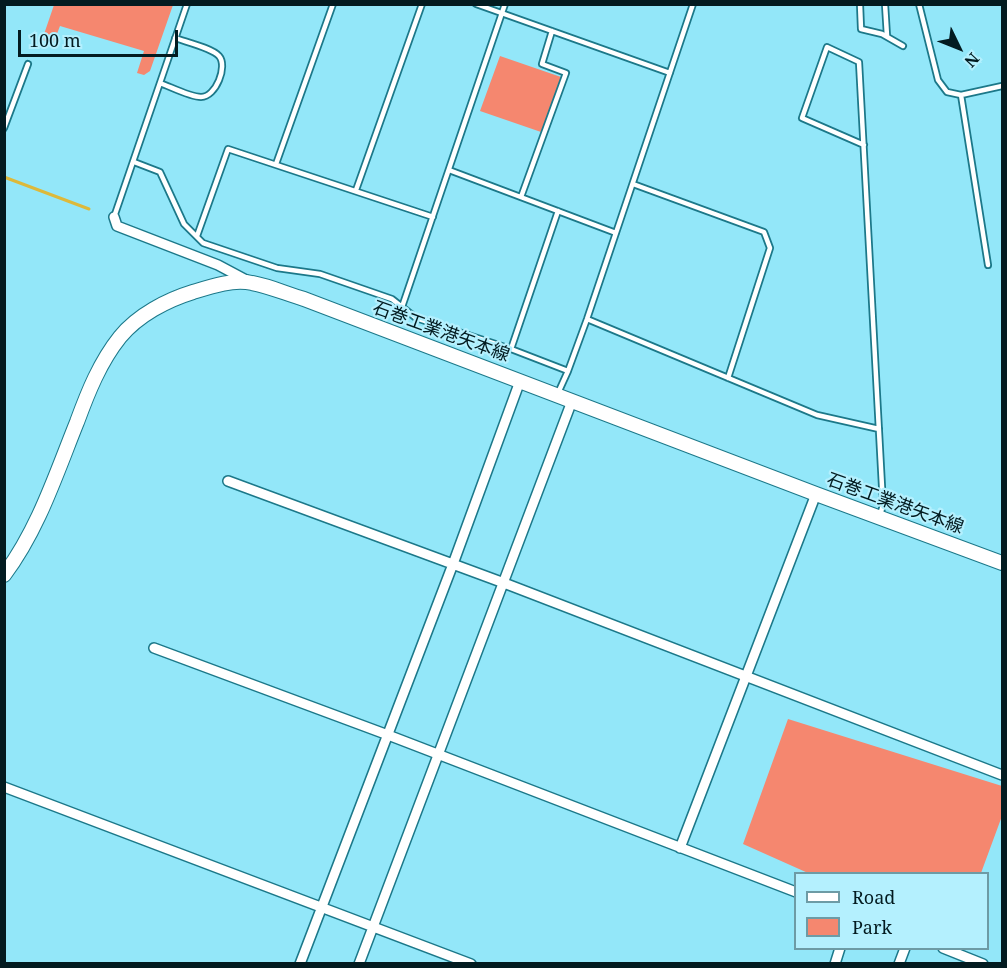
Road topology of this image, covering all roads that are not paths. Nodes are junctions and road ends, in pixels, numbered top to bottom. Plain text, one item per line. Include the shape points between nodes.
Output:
1 (187, 4) edge
2 (333, 4) edge
3 (422, 4) edge
4 (476, 4) edge
5 (505, 4) edge
6 (693, 4) edge
7 (860, 4) edge
8 (885, 4) edge
9 (919, 4) edge
10 (502, 13) junction
11 (552, 31) junction
12 (886, 36) junction
13 (175, 38) junction
14 (903, 46) dead end
15 (28, 64) dead end
16 (670, 73) junction
17 (160, 83) junction
18 (1002, 86) edge
19 (961, 95) junction
20 (4, 128) edge
21 (864, 145) junction
22 (134, 162) junction
23 (276, 164) junction
24 (449, 170) junction
25 (633, 184) junction
26 (356, 190) junction
27 (521, 197) junction
28 (558, 211) junction
29 (114, 217) joint
30 (433, 217) junction
31 (616, 233) junction
32 (197, 236) junction
33 (988, 265) dead end
34 (250, 282) junction
35 (402, 307) junction
36 (588, 319) junction
37 (511, 349) junction
38 (568, 371) junction
39 (728, 378) junction
40 (520, 381) junction
41 (557, 395) junction
42 (572, 401) junction
43 (879, 429) junction
44 (228, 481) dead end
45 (816, 494) junction
46 (879, 517) junction
47 (1002, 563) edge
48 (453, 564) junction
49 (4, 575) edge
50 (504, 583) junction
51 (154, 648) dead end
52 (746, 677) junction
53 (388, 735) junction
54 (438, 754) junction
55 (1002, 775) edge
56 (4, 787) edge
57 (680, 848) junction
58 (794, 892) edge
59 (322, 907) junction
60 (374, 926) junction
61 (946, 950) edge
62 (963, 960) edge
63 (300, 963) edge
64 (359, 963) edge
65 (471, 963) edge
66 (983, 963) edge

1 - 13 lane
2 - 23 lane
3 - 26 lane
4 - 10 lane
5 - 10 lane
6 - 16 lane
7 - 12 lane via 861,29
8 - 12 lane
9 - 19 lane via 938,80 946,92
10 - 11 lane
10 - 24 lane
11 - 16 lane
11 - 27 lane via 542,64 566,73
12 - 14 lane
13 - 17 lane
13 - 17 lane via 215,52 222,58 223,67 209,95 201,97
15 - 20 lane
16 - 25 lane
17 - 22 lane
18 - 19 lane
19 - 33 lane
21 - 21 lane via 859,62 827,47 802,118
21 - 43 lane
22 - 29 lane
22 - 32 lane via 160,172 184,224
23 - 26 lane
23 - 32 lane via 228,149
24 - 27 lane
24 - 30 lane
25 - 31 lane
25 - 39 lane via 764,232 770,248
26 - 30 lane
27 - 28 lane
28 - 31 lane
28 - 37 lane
29 - 34 street via 117,226 218,265
30 - 35 lane
31 - 36 lane
32 - 35 lane via 203,243 277,268 320,274 392,299
34 - 40 main road, 石巻工業港矢本線
34 - 49 main road, 石巻工業港矢本線 via 221,284 165,303 122,335 99,368 35,525
35 - 37 lane via 416,318
36 - 38 lane
36 - 39 lane
37 - 38 lane
38 - 41 lane
39 - 43 lane via 817,415
40 - 41 main road, 石巻工業港矢本線
40 - 48 street
41 - 42 main road, 石巻工業港矢本線
42 - 45 main road, 石巻工業港矢本線
42 - 50 street
43 - 46 lane via 883,505
44 - 48 street
45 - 46 main road, 石巻工業港矢本線
45 - 52 street
46 - 47 main road, 石巻工業港矢本線
48 - 50 street
48 - 53 street
50 - 52 street
50 - 54 street
51 - 53 street
52 - 55 street
52 - 57 street
53 - 54 street
53 - 59 street
54 - 57 street
54 - 60 street
56 - 59 street
57 - 58 street
59 - 60 street
59 - 63 street
60 - 64 street
60 - 65 street
61 - 62 street
62 - 66 street

